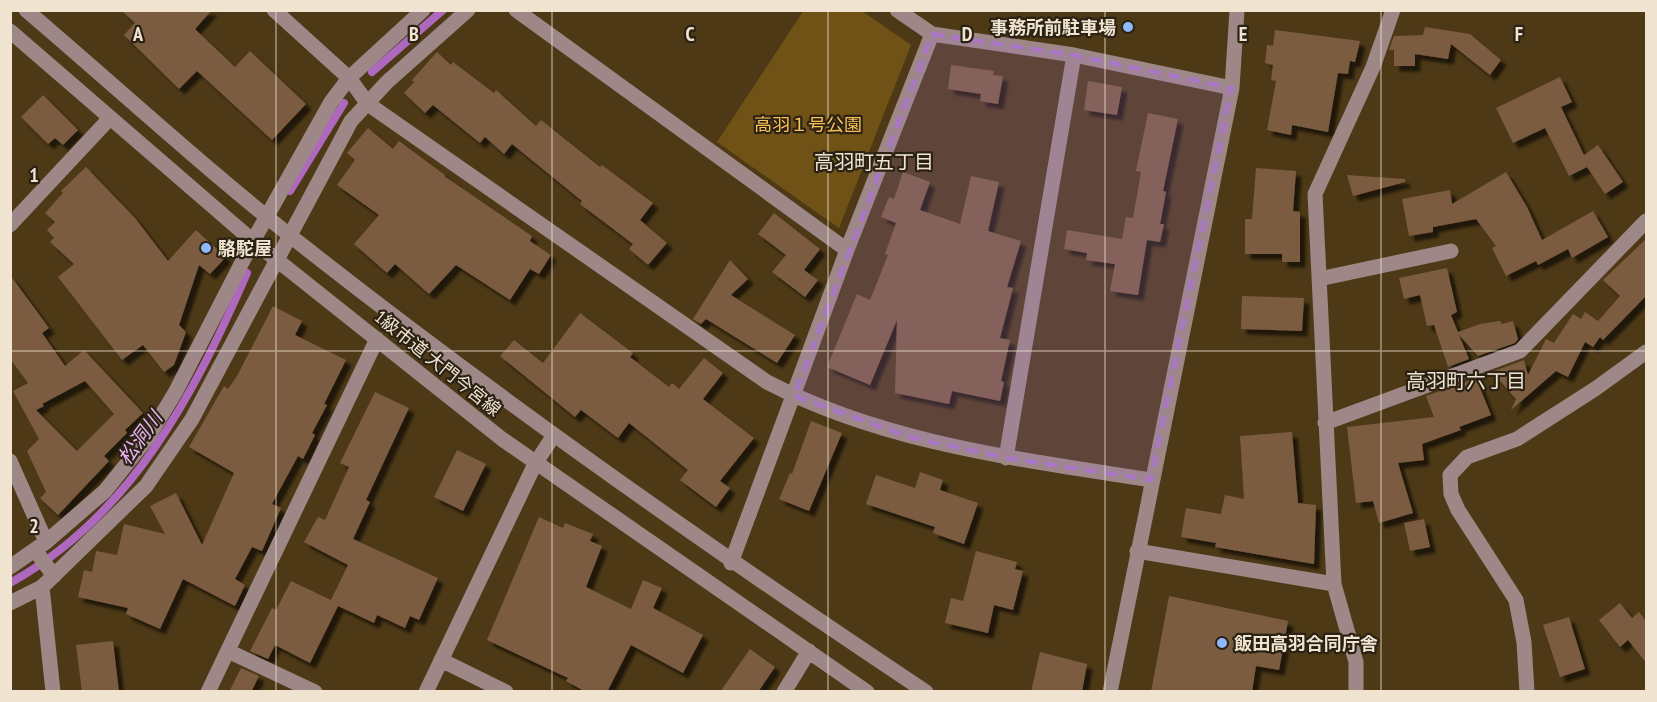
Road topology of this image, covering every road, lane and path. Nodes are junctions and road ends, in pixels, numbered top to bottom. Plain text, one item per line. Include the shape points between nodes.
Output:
1 (26, 10) edge
2 (274, 10) edge
3 (423, 10) edge
4 (468, 10) edge
5 (516, 10) edge
6 (897, 10) edge
7 (1237, 10) edge
8 (1393, 10) edge
9 (10, 31) edge
10 (932, 34) junction
11 (1074, 55) junction
12 (349, 78) junction
13 (1232, 88) junction
14 (368, 104) junction
15 (110, 118) junction
16 (268, 216) junction
17 (1647, 220) edge
18 (10, 225) edge
19 (292, 235) junction
20 (253, 241) junction
21 (847, 250) junction
22 (1451, 251) dead end
23 (278, 261) junction
24 (1319, 279) junction
25 (377, 339) junction
26 (1647, 352) edge
27 (794, 396) junction
28 (1325, 423) junction
29 (554, 435) junction
30 (1006, 458) junction
31 (10, 461) edge
32 (535, 464) junction
33 (1151, 480) junction
34 (1137, 551) junction
35 (44, 558) junction
36 (731, 563) junction
37 (10, 567) edge
38 (1334, 584) junction
39 (42, 587) junction
40 (10, 603) edge
41 (228, 651) junction
42 (809, 651) junction
43 (441, 660) junction
44 (53, 692) edge
45 (208, 692) edge
46 (315, 692) edge
47 (426, 692) edge
48 (506, 692) edge
49 (784, 692) edge
50 (867, 692) edge
51 (926, 692) edge
52 (1110, 692) edge
53 (1356, 692) edge
54 (1527, 692) edge

1 - 16 street
2 - 12 street
3 - 12 street
4 - 14 street via 387,82
5 - 21 street
6 - 10 street
7 - 13 street
8 - 24 street via 1373,66 1315,194
9 - 15 street, 1級市道 大門今宮線
10 - 11 street
10 - 21 street
11 - 13 street
11 - 30 street
12 - 14 street
12 - 16 street via 331,102
13 - 33 street
14 - 19 street via 351,121
14 - 27 street via 767,382
15 - 18 street
15 - 20 street, 1級市道 大門今宮線
16 - 19 street
16 - 20 street
17 - 28 street via 1520,351
19 - 23 street
19 - 29 street
20 - 23 street, 1級市道 大門今宮線
20 - 35 street via 149,436
21 - 27 street
22 - 24 street
23 - 25 street, 1級市道 大門今宮線
23 - 35 street via 192,419 146,486
24 - 28 street
25 - 32 street, 1級市道 大門今宮線
25 - 41 street
26 - 54 street via 1516,439 1467,457 1450,476 1451,494 1458,510 1516,600
27 - 30 street via 912,438
27 - 36 street
28 - 38 street
29 - 32 street
29 - 36 street
30 - 33 street
31 - 35 street
32 - 42 street, 1級市道 大門今宮線
32 - 43 street
33 - 34 street
34 - 38 street
34 - 52 street
35 - 37 street
35 - 39 street
36 - 51 street
38 - 53 street via 1356,662
39 - 40 street
39 - 44 street
41 - 45 street
41 - 46 street
42 - 49 street
42 - 50 street, 1級市道 大門今宮線
43 - 47 street
43 - 48 street

